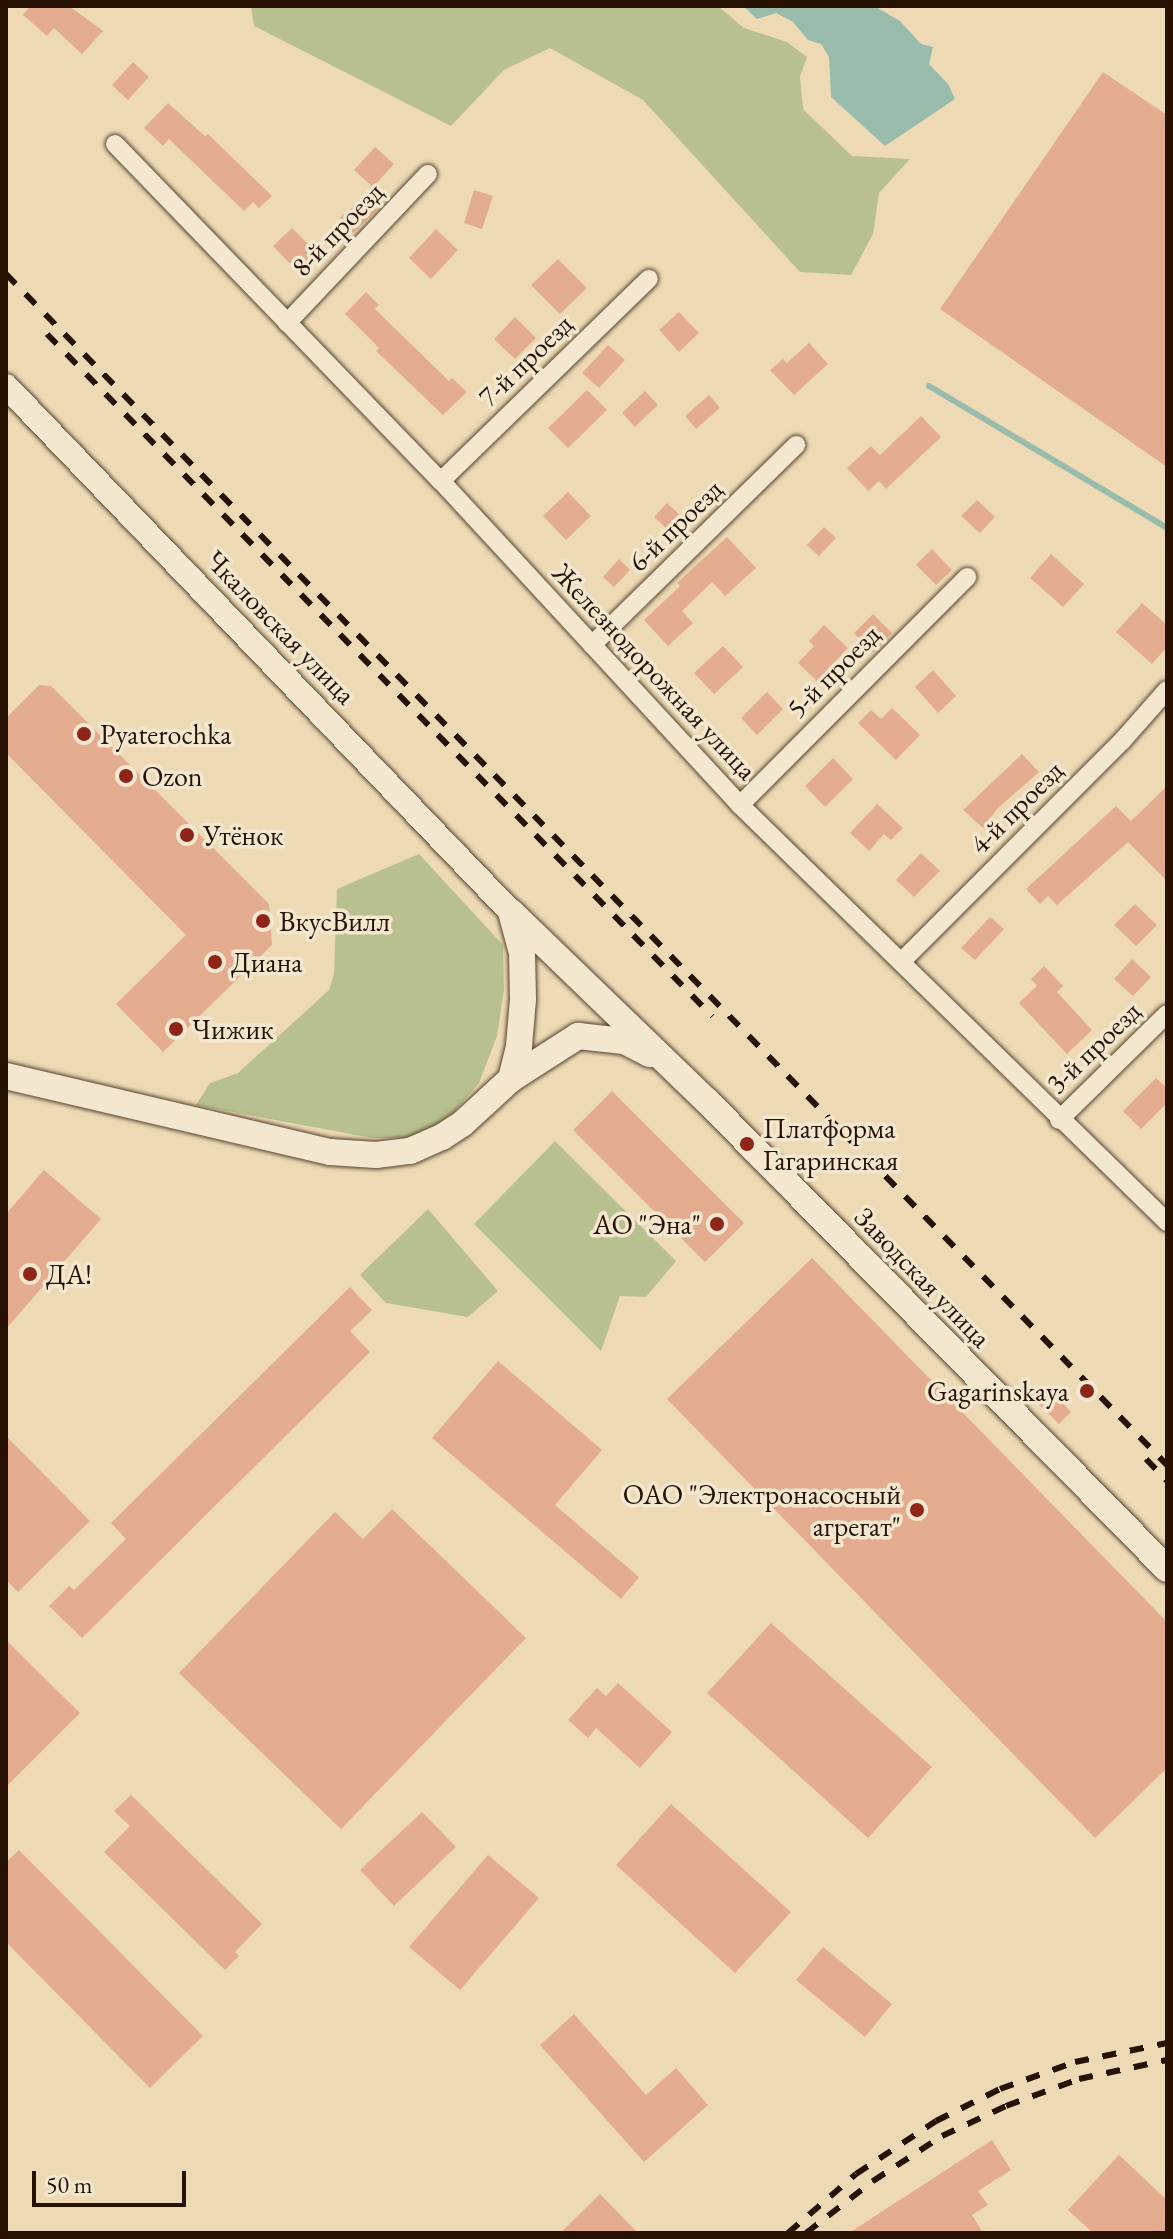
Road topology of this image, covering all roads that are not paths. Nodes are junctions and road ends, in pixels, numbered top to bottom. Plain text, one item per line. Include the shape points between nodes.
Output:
1 (115, 144) dead end
2 (428, 174) dead end
3 (649, 279) dead end
4 (287, 323) junction
5 (6, 386) edge
6 (796, 445) dead end
7 (441, 481) junction
8 (967, 577) dead end
9 (592, 645) junction
10 (1167, 690) edge
11 (740, 805) junction
12 (511, 912) junction
13 (902, 961) junction
14 (582, 980) junction
15 (523, 1004) junction
16 (1167, 1014) edge
17 (574, 1038) junction
18 (668, 1063) junction
19 (6, 1076) edge
20 (511, 1079) junction
21 (1059, 1120) junction
22 (1167, 1222) edge
23 (1167, 1569) edge

1 - 4 street, Железнодорожная улица
2 - 4 street, 8-й проезд
3 - 7 street, 7-й проезд
4 - 7 street, Железнодорожная улица
5 - 12 street, Чкаловская улица
6 - 9 street, 6-й проезд
7 - 9 street, Железнодорожная улица
8 - 11 street, 5-й проезд
9 - 11 street, Железнодорожная улица
10 - 13 street, 4-й проезд
11 - 13 street, Железнодорожная улица
12 - 14 main road, Заводская улица
12 - 15 main road via 522,953
13 - 21 street, Железнодорожная улица
14 - 15 main road via 552,969 531,984
14 - 17 main road via 590,998 588,1013
14 - 18 main road, Заводская улица
15 - 17 main road via 538,1031 553,1039
15 - 20 main road
16 - 21 street, 3-й проезд
17 - 18 main road via 624,1041
17 - 20 main road
18 - 23 main road, Заводская улица
19 - 20 main road via 330,1152 376,1155 410,1151 442,1137
21 - 22 street, Железнодорожная улица

